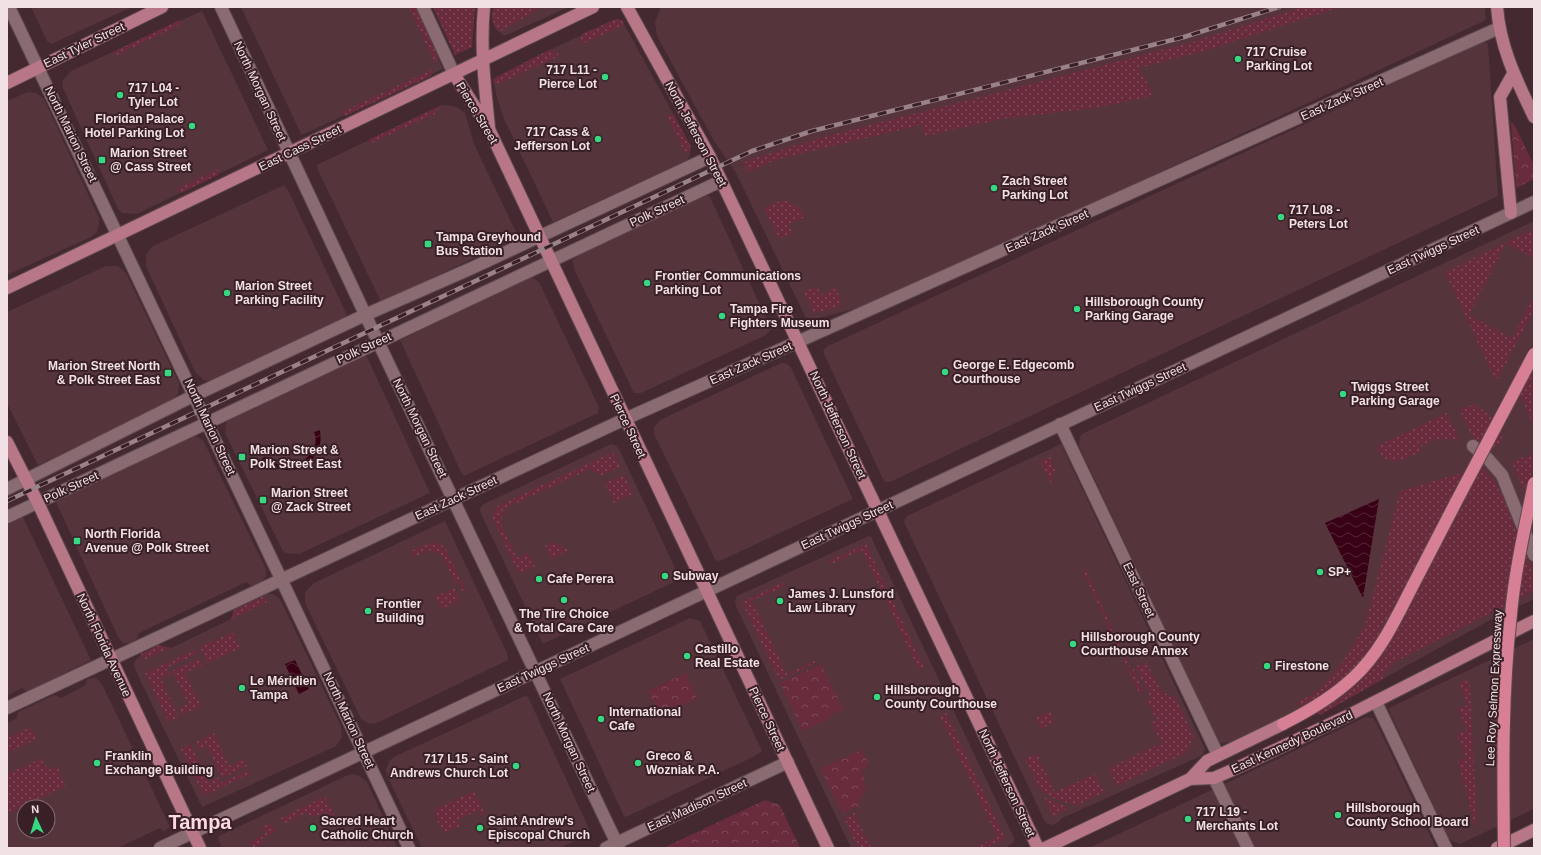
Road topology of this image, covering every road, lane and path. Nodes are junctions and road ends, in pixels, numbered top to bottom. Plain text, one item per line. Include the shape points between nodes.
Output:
1 (9, 7) edge
2 (162, 7) edge
3 (221, 7) edge
4 (423, 7) edge
5 (484, 7) edge
6 (593, 7) edge
7 (627, 7) edge
8 (1497, 7) edge
9 (1499, 28) junction
10 (482, 60) junction
11 (38, 67) junction
12 (454, 74) junction
13 (1513, 74) junction
14 (7, 83) edge
15 (1534, 117) edge
16 (489, 129) junction
17 (290, 153) junction
18 (710, 157) junction
19 (721, 181) junction
20 (1534, 202) edge
21 (1511, 213) junction
22 (118, 235) junction
23 (539, 235) junction
24 (551, 261) junction
25 (7, 288) edge
26 (365, 315) junction
27 (378, 341) junction
28 (798, 342) junction
29 (1534, 354) edge
30 (195, 395) junction
31 (626, 419) junction
32 (208, 422) junction
33 (1060, 424) junction
34 (7, 442) edge
35 (1473, 446) dead end
36 (27, 479) junction
37 (1534, 483) edge
38 (7, 488) edge
39 (454, 499) junction
40 (38, 503) junction
41 (878, 510) junction
42 (7, 517) edge
43 (1534, 555) edge
44 (282, 579) junction
45 (707, 591) junction
46 (1534, 621) edge
47 (111, 659) junction
48 (535, 672) junction
49 (1376, 702) junction
50 (7, 708) edge
51 (1283, 724) joint
52 (364, 752) junction
53 (1218, 755) junction
54 (788, 762) junction
55 (1214, 778) junction
56 (1190, 779) junction
57 (1534, 830) edge
58 (193, 833) junction
59 (614, 846) edge
60 (160, 848) edge
61 (200, 848) edge
62 (408, 848) edge
63 (828, 848) edge
64 (1038, 848) edge
65 (1044, 848) edge
66 (1248, 848) edge
67 (1446, 848) edge
68 (1497, 848) edge
69 (1504, 848) edge

1 - 11 street, North Marion Street
2 - 11 main road, East Tyler Street
3 - 17 street, North Morgan Street
4 - 12 street, Pierce Street
5 - 10 main road
6 - 10 main road, East Cass Street
7 - 18 main road, North Jefferson Street
8 - 9 main road
9 - 13 main road
9 - 28 street, East Zack Street
10 - 12 main road, East Cass Street
10 - 16 main road
11 - 14 main road, East Tyler Street
11 - 22 street, North Marion Street
12 - 16 main road, Pierce Street
12 - 17 main road, East Cass Street
13 - 15 main road
13 - 21 main road via 1500,97
16 - 23 main road, Pierce Street
17 - 22 main road, East Cass Street
17 - 26 street, North Morgan Street
18 - 19 main road, North Jefferson Street
18 - 23 street
19 - 24 street, Polk Street
19 - 28 main road, North Jefferson Street
20 - 21 street, East Twiggs Street
21 - 33 street, East Twiggs Street
22 - 25 main road, East Cass Street
22 - 30 street, North Marion Street
23 - 24 main road, Pierce Street
23 - 26 street
24 - 27 street, Polk Street
24 - 31 main road, Pierce Street
26 - 27 street, North Morgan Street
26 - 30 street
27 - 32 street, Polk Street
27 - 39 street, North Morgan Street
28 - 31 street, East Zack Street
28 - 41 main road, North Jefferson Street
29 - 51 highway, bridge via 1391,627 1370,659 1336,693
30 - 32 street, North Marion Street
30 - 36 street
31 - 39 street, East Zack Street
31 - 45 main road, Pierce Street
32 - 40 street, Polk Street
32 - 44 street, North Marion Street
33 - 41 street, East Twiggs Street
33 - 53 street, East Street
34 - 36 main road, North Florida Avenue
35 - 43 street via 1502,475
36 - 38 street
36 - 40 main road, North Florida Avenue
37 - 69 highway, Lee Roy Selmon Expressway, bridge via 1511,614 1506,682
39 - 44 street, East Zack Street
39 - 48 street, North Morgan Street
40 - 42 street, Polk Street
40 - 47 main road, North Florida Avenue
41 - 45 street, East Twiggs Street
41 - 64 main road, North Jefferson Street
44 - 47 street, East Zack Street via 197,621
44 - 52 street, North Marion Street
45 - 48 street, East Twiggs Street
45 - 54 main road, Pierce Street
46 - 49 main road, East Kennedy Boulevard
47 - 50 street, East Zack Street
47 - 58 main road, North Florida Avenue
48 - 52 street, East Twiggs Street
48 - 59 street, North Morgan Street
49 - 55 main road, East Kennedy Boulevard
49 - 67 street
51 - 53 main road
52 - 58 street, East Twiggs Street
52 - 62 street, North Marion Street
53 - 56 main road via 1207,761
54 - 59 street, East Madison Street
54 - 63 main road, Pierce Street
55 - 56 main road, East Kennedy Boulevard
55 - 66 street
56 - 65 main road, East Kennedy Boulevard
57 - 68 main road
58 - 60 street, East Twiggs Street
58 - 61 main road, North Florida Avenue

